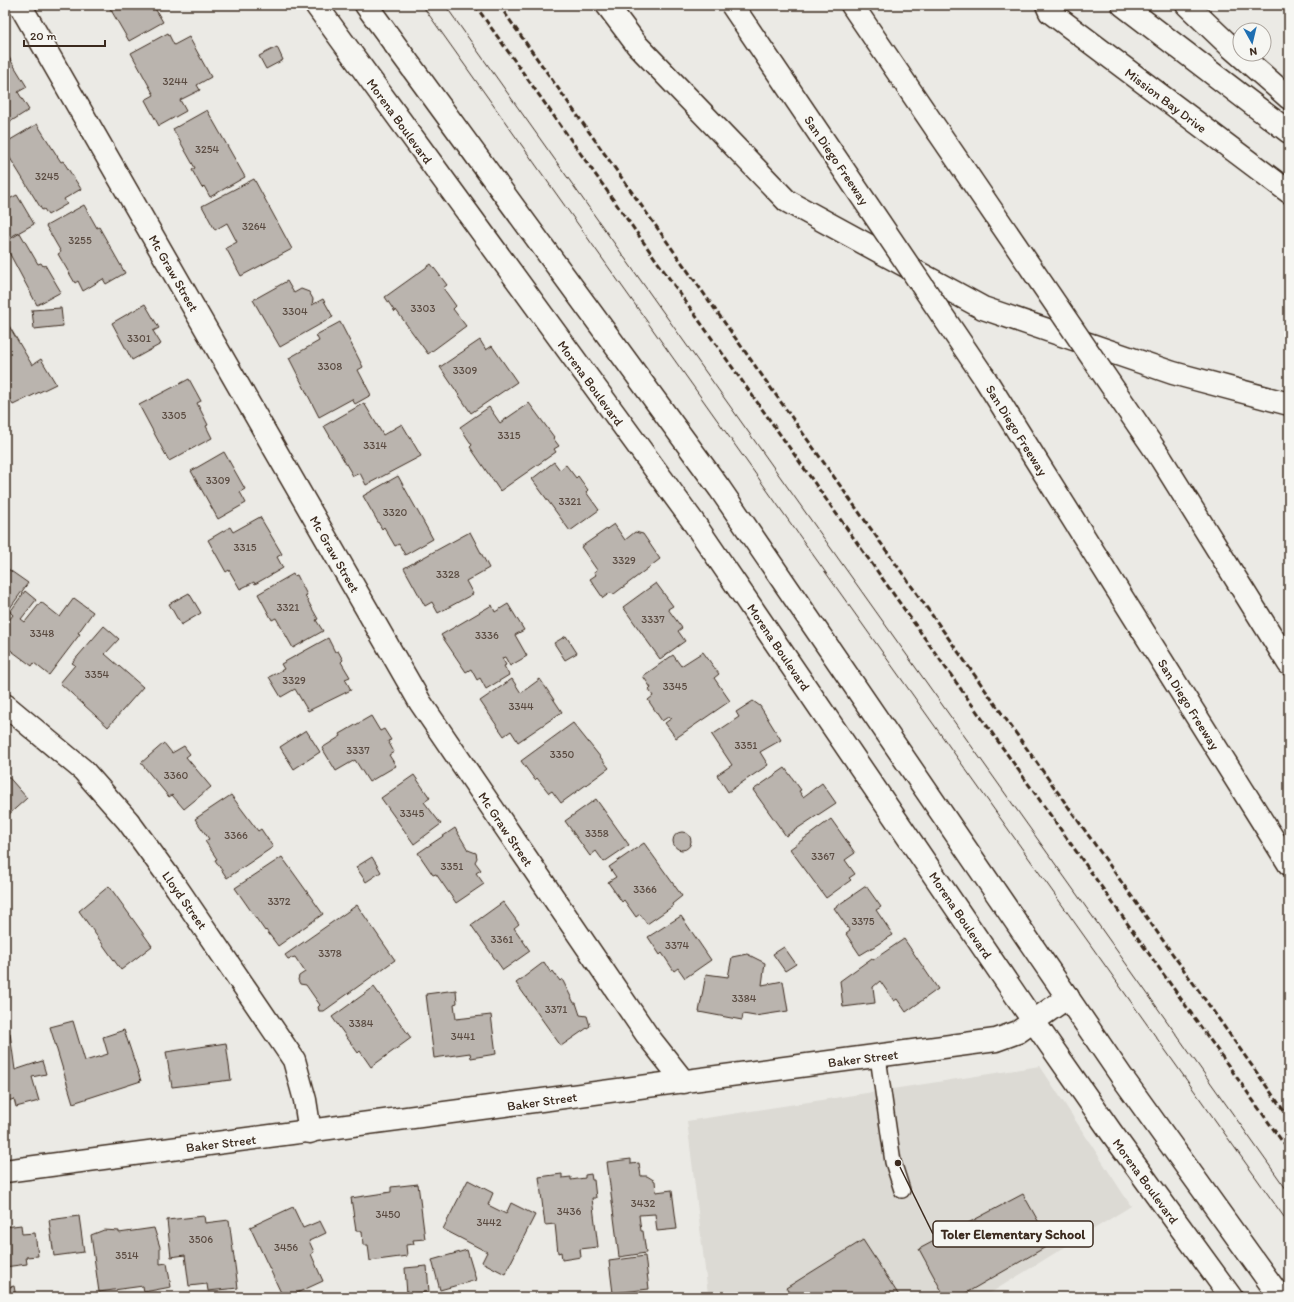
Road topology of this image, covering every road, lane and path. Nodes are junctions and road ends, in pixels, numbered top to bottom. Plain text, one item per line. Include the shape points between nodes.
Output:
1 (20, 5) edge
2 (316, 5) edge
3 (366, 5) edge
4 (607, 5) edge
5 (732, 5) edge
6 (852, 5) edge
7 (1047, 5) edge
8 (1123, 5) edge
9 (1187, 5) edge
10 (1289, 98) edge
11 (1289, 132) edge
12 (1289, 192) edge
13 (1289, 404) edge
14 (1289, 664) edge
15 (5, 705) edge
16 (1289, 864) edge
17 (1068, 997) junction
18 (1034, 1021) junction
19 (878, 1057) junction
20 (684, 1082) junction
21 (310, 1132) junction
22 (5, 1172) edge
23 (902, 1190) dead end
24 (1230, 1297) edge
25 (1280, 1297) edge

1 - 20 main road, Mc Graw Street via 420,702 647,1035
2 - 18 main road, Morena Boulevard via 692,520
3 - 17 main road via 720,489
4 - 13 main road via 637,45 787,201 983,308 1173,373
5 - 16 main road, San Diego Freeway, bridge via 984,377
6 - 14 main road, bridge via 1160,457
7 - 12 main road, Mission Bay Drive via 1050,12
8 - 11 main road
9 - 10 main road
15 - 21 main road, Lloyd Street via 83,770 128,821 177,888 294,1060 306,1100
17 - 18 main road, Baker Street
17 - 25 main road via 1122,1077
18 - 19 main road, Baker Street via 1018,1032 996,1040
18 - 24 main road, Morena Boulevard
19 - 20 main road, Baker Street
19 - 23 lane via 893,1162
20 - 21 main road, Baker Street
21 - 22 main road, Baker Street

